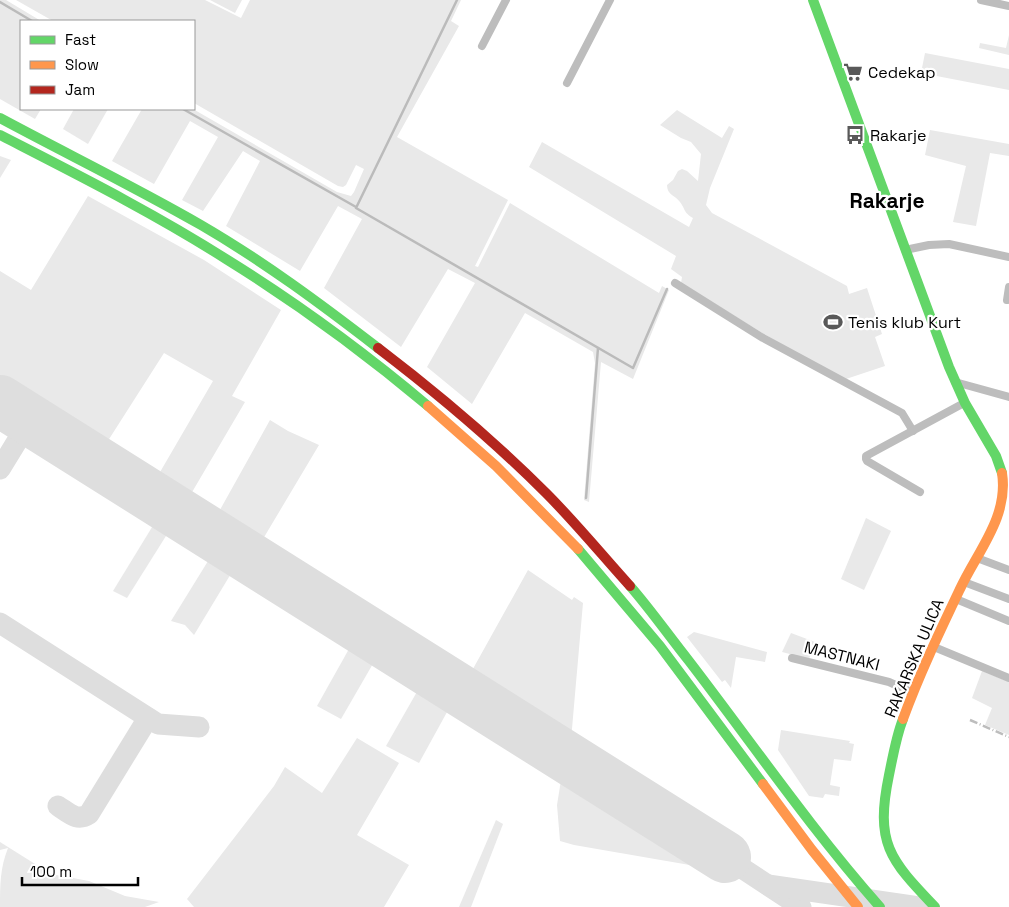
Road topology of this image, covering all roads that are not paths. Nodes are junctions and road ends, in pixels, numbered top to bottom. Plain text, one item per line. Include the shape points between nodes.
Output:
1 (506, 0) edge
2 (610, 0) edge
3 (813, 0) edge
4 (981, 0) edge
5 (1009, 6) edge
6 (482, 46) dead end
7 (567, 83) dead end
8 (0, 118) edge
9 (0, 135) edge
10 (905, 250) junction
11 (1009, 257) edge
12 (675, 283) dead end
13 (1009, 287) edge
14 (1007, 300) dead end
15 (955, 382) junction
16 (1009, 397) edge
17 (964, 403) junction
18 (913, 431) junction
19 (920, 492) dead end
20 (977, 558) junction
21 (1009, 570) edge
22 (964, 582) junction
23 (956, 599) junction
24 (1009, 599) edge
25 (1009, 621) edge
26 (934, 647) junction
27 (792, 658) dead end
28 (1009, 678) edge
29 (913, 693) junction
30 (858, 907) edge
31 (880, 907) edge
32 (935, 907) edge

1 - 6 street
2 - 7 street
3 - 10 main road, RAKARSKA ULICA
4 - 5 street
8 - 31 main road via 201,225 269,268 430,387 480,430 547,494 635,592 808,820
9 - 30 main road via 135,205 256,277 400,382 453,427 577,548 623,600 718,722 818,860
10 - 11 street via 949,244
10 - 15 main road, RAKARSKA ULICA
12 - 18 street via 763,338 902,413
13 - 14 street
15 - 16 street
15 - 17 main road, RAKARSKA ULICA
17 - 18 street
17 - 20 main road, RAKARSKA ULICA via 1000,464 1003,478 998,521
18 - 19 street via 869,454 866,459
20 - 21 street
20 - 22 main road, RAKARSKA ULICA
22 - 23 main road, RAKARSKA ULICA
22 - 24 street
23 - 25 street
23 - 26 main road, RAKARSKA ULICA
26 - 28 street
26 - 29 main road, RAKARSKA ULICA
27 - 29 street, MASTNAKI via 889,682
29 - 32 main road, RAKARSKA ULICA via 898,733 883,814 883,832 897,863

